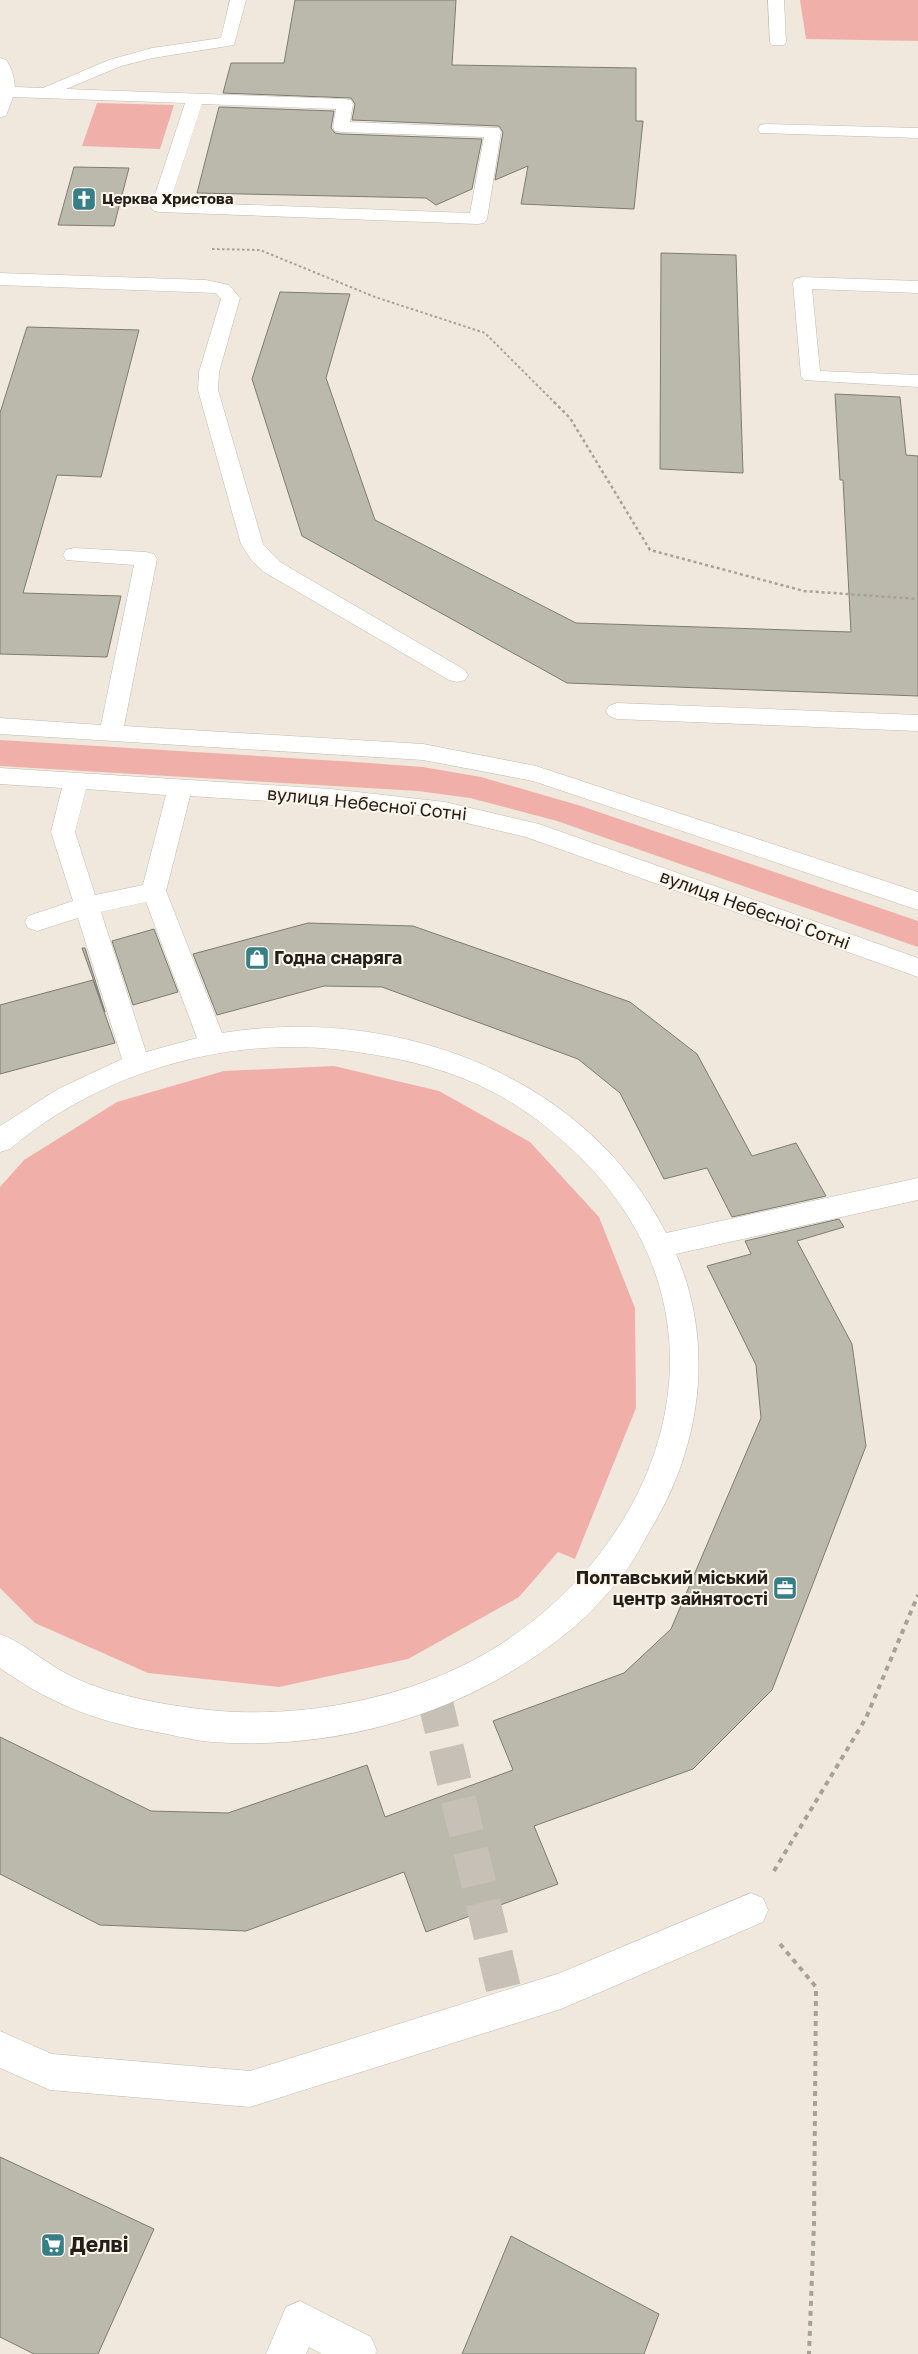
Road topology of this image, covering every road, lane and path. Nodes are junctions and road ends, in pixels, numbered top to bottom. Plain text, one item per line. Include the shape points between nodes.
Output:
1 (238, 0) edge
2 (776, 0) edge
3 (778, 42) dead end
4 (0, 63) edge
5 (7, 92) junction
6 (42, 94) junction
7 (194, 99) junction
8 (0, 112) edge
9 (766, 129) dead end
10 (918, 132) edge
11 (210, 248) dead end
12 (0, 279) edge
13 (918, 287) edge
14 (918, 381) edge
15 (74, 555) dead end
16 (918, 599) edge
17 (457, 674) dead end
18 (617, 711) dead end
19 (918, 723) edge
20 (0, 726) edge
21 (111, 732) junction
22 (0, 776) edge
23 (76, 781) junction
24 (180, 787) junction
25 (154, 891) junction
26 (918, 901) edge
27 (86, 906) junction
28 (37, 922) dead end
29 (918, 968) edge
30 (213, 1044) junction
31 (136, 1062) junction
32 (0, 1141) edge
33 (918, 1189) edge
34 (660, 1246) junction
35 (918, 1595) edge
36 (0, 1649) edge
37 (751, 1910) junction
38 (0, 2049) edge
39 (356, 2351) dead end
40 (286, 2354) edge
41 (809, 2354) edge

1 - 6 street via 228,42 152,53 115,63
2 - 3 street
4 - 5 street via 7,75
5 - 6 street
5 - 8 street
6 - 7 street
7 - 7 street via 160,207 478,219 493,132 341,127 345,104
9 - 10 street
11 - 16 path via 260,250 375,296 485,333 570,418 650,550 804,591
12 - 17 street via 222,289 231,298 209,372 208,390 252,544 272,568
13 - 14 street via 802,283 811,376
15 - 21 street via 146,559
18 - 19 street
20 - 21 street
21 - 26 street via 424,752 536,774
22 - 23 street, вулиця Небесної Сотні
23 - 24 street, вулиця Небесної Сотні
23 - 27 street via 63,832
24 - 25 street
24 - 29 street, вулиця Небесної Сотні via 332,797 445,810 531,830
25 - 27 street
25 - 30 street
27 - 28 street
27 - 31 street
30 - 31 street
30 - 34 street via 310,1036 399,1046 482,1074 556,1117 583,1143 616,1176
31 - 32 street via 64,1096
33 - 34 street
34 - 36 street via 677,1298 685,1353 682,1410 667,1467 642,1523 604,1576 556,1624 499,1664 434,1696 350,1721 262,1730 175,1724 93,1702 20,1665
35 - 37 path via 866,1718
37 - 38 street via 561,1991 250,2089 50,2072
37 - 41 path via 816,1987 814,2223
39 - 40 street via 300,2322

